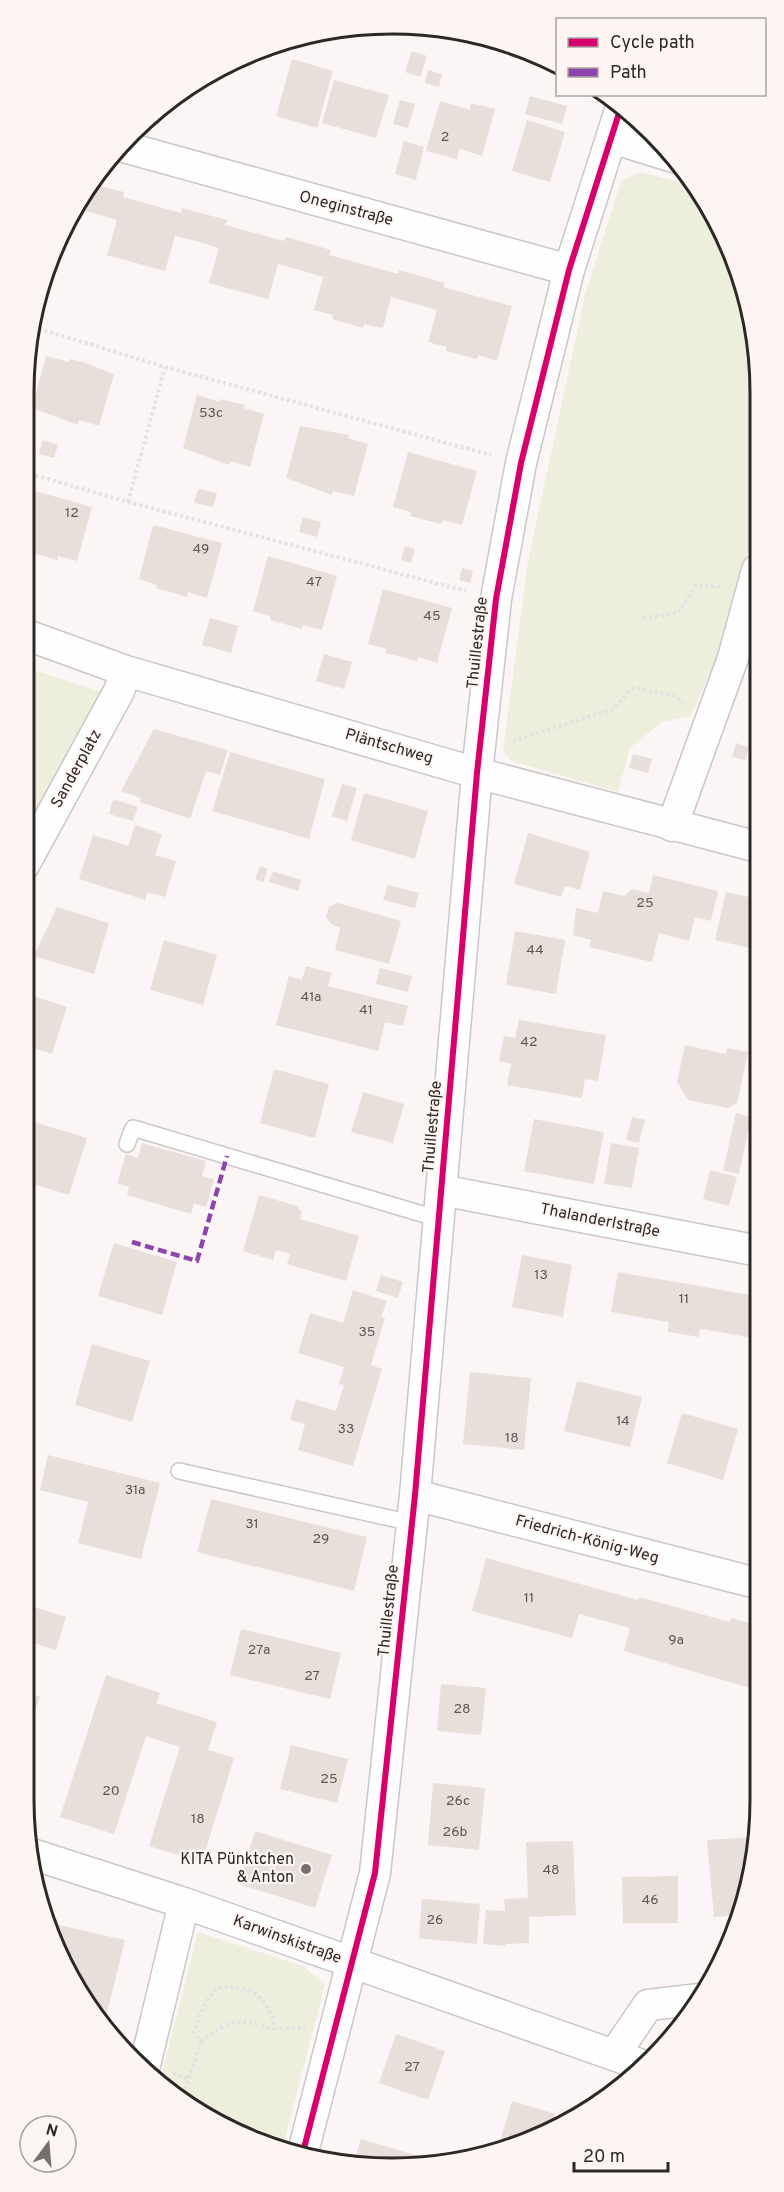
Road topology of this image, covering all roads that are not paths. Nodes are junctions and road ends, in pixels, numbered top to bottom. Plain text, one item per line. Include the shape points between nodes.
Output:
1 (619, 115) edge
2 (612, 138) junction
3 (130, 149) edge
4 (657, 152) edge
5 (569, 270) junction
6 (750, 595) edge
7 (34, 638) edge
8 (126, 671) junction
9 (477, 773) junction
10 (672, 826) junction
11 (750, 845) edge
12 (34, 848) edge
13 (128, 1144) dead end
14 (441, 1190) junction
15 (438, 1219) junction
16 (750, 1249) edge
17 (179, 1471) dead end
18 (413, 1509) junction
19 (750, 1582) edge
20 (39, 1856) edge
21 (184, 1903) junction
22 (352, 1963) junction
23 (688, 2000) edge
24 (626, 2059) edge
25 (146, 2060) edge
26 (304, 2146) edge

1 - 2 street, Thuillestraße
2 - 4 street
2 - 5 street, Thuillestraße
3 - 5 street, Oneginstraße
5 - 9 street, Thuillestraße via 522,463 496,599
6 - 10 street via 733,658
7 - 8 street, Pläntschweg
8 - 9 street, Pläntschweg
8 - 12 street, Sanderplatz via 119,691
9 - 10 street, Pläntschweg
9 - 14 street, Thuillestraße
10 - 11 street, Pläntschweg
13 - 15 lane via 133,1128
14 - 15 street, Thuillestraße
14 - 16 street, Thalanderlstraße
15 - 18 street, Thuillestraße
17 - 18 lane
18 - 19 street, Friedrich-König-Weg
18 - 22 street, Thuillestraße via 375,1873
20 - 21 street, Karwinskistraße
21 - 22 street, Karwinskistraße
21 - 25 street
22 - 24 street, Karwinskistraße
22 - 26 street, Thuillestraße
23 - 24 street via 648,2005

